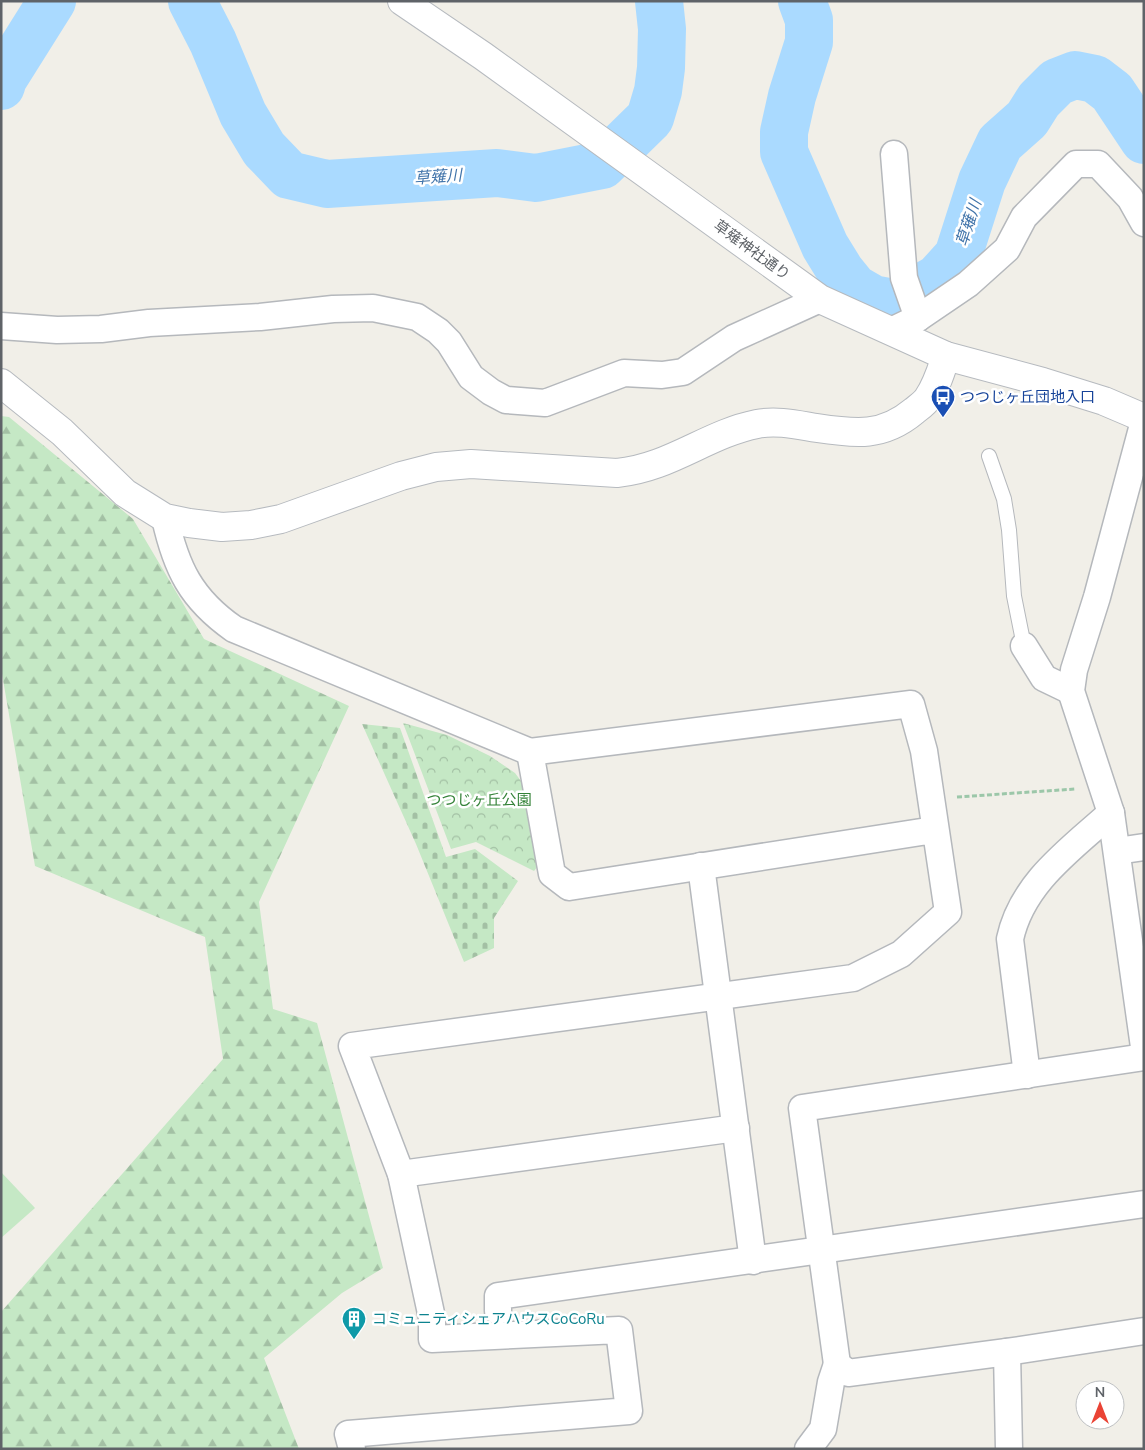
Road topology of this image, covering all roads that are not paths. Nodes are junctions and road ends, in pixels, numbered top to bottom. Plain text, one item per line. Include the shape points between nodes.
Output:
1 (402, 1) edge
2 (894, 154) dead end
3 (1144, 222) edge
4 (820, 298) junction
5 (916, 313) junction
6 (1, 326) edge
7 (891, 331) junction
8 (946, 356) junction
9 (1, 383) edge
10 (1144, 420) edge
11 (989, 456) dead end
12 (164, 518) junction
13 (1024, 646) joint
14 (1071, 691) junction
15 (530, 752) junction
16 (1111, 813) junction
17 (934, 830) junction
18 (1144, 847) edge
19 (1117, 851) junction
20 (701, 866) junction
21 (1138, 958) edge
22 (719, 997) junction
23 (1144, 1047) edge
24 (1144, 1057) edge
25 (1027, 1075) junction
26 (736, 1128) junction
27 (401, 1174) junction
28 (1144, 1204) edge
29 (820, 1250) junction
30 (753, 1261) junction
31 (498, 1311) dead end
32 (1144, 1331) edge
33 (1007, 1352) junction
34 (836, 1364) junction
35 (352, 1449) edge
36 (808, 1449) edge
37 (1009, 1449) edge

1 - 4 street, 草薙神社通り
2 - 5 street via 904,278
3 - 5 street via 1130,198 1098,164 1076,164 1024,217 1007,249 968,284
4 - 6 street via 734,338 683,372 662,375 624,373 545,403 506,400 491,392 471,377 449,342 438,331 417,318 373,308 333,309 260,318 158,322 101,329
4 - 7 street, 草薙神社通り
5 - 7 street
7 - 8 street, 草薙神社通り
8 - 10 street, 草薙神社通り via 1104,401
8 - 12 street via 927,400 907,417 874,432 852,433 782,423 758,424 640,470 593,473 472,464 436,466 251,525 222,527
9 - 12 street via 62,432 125,492
10 - 14 street via 1097,598 1074,670
11 - 13 lane via 1004,499 1014,596
12 - 15 street via 175,555 196,597 212,614 234,629
13 - 14 street via 1044,678
14 - 16 street
15 - 17 street via 911,704 924,750
15 - 20 street via 552,874 569,887
16 - 19 street
16 - 25 street via 1038,880 1014,921 1010,939
17 - 20 street
17 - 22 street via 948,912 901,954 852,978
18 - 19 street
19 - 21 street
20 - 22 street
21 - 23 street
22 - 26 street
22 - 27 street via 352,1046
24 - 25 street
25 - 29 street via 802,1108
26 - 27 street
26 - 30 street
27 - 35 street via 432,1318 432,1339 619,1330 629,1411 348,1434
28 - 29 street
29 - 30 street
29 - 34 street
30 - 31 street via 498,1296
32 - 33 street
33 - 34 street via 848,1373
33 - 37 street
34 - 36 street via 823,1429

